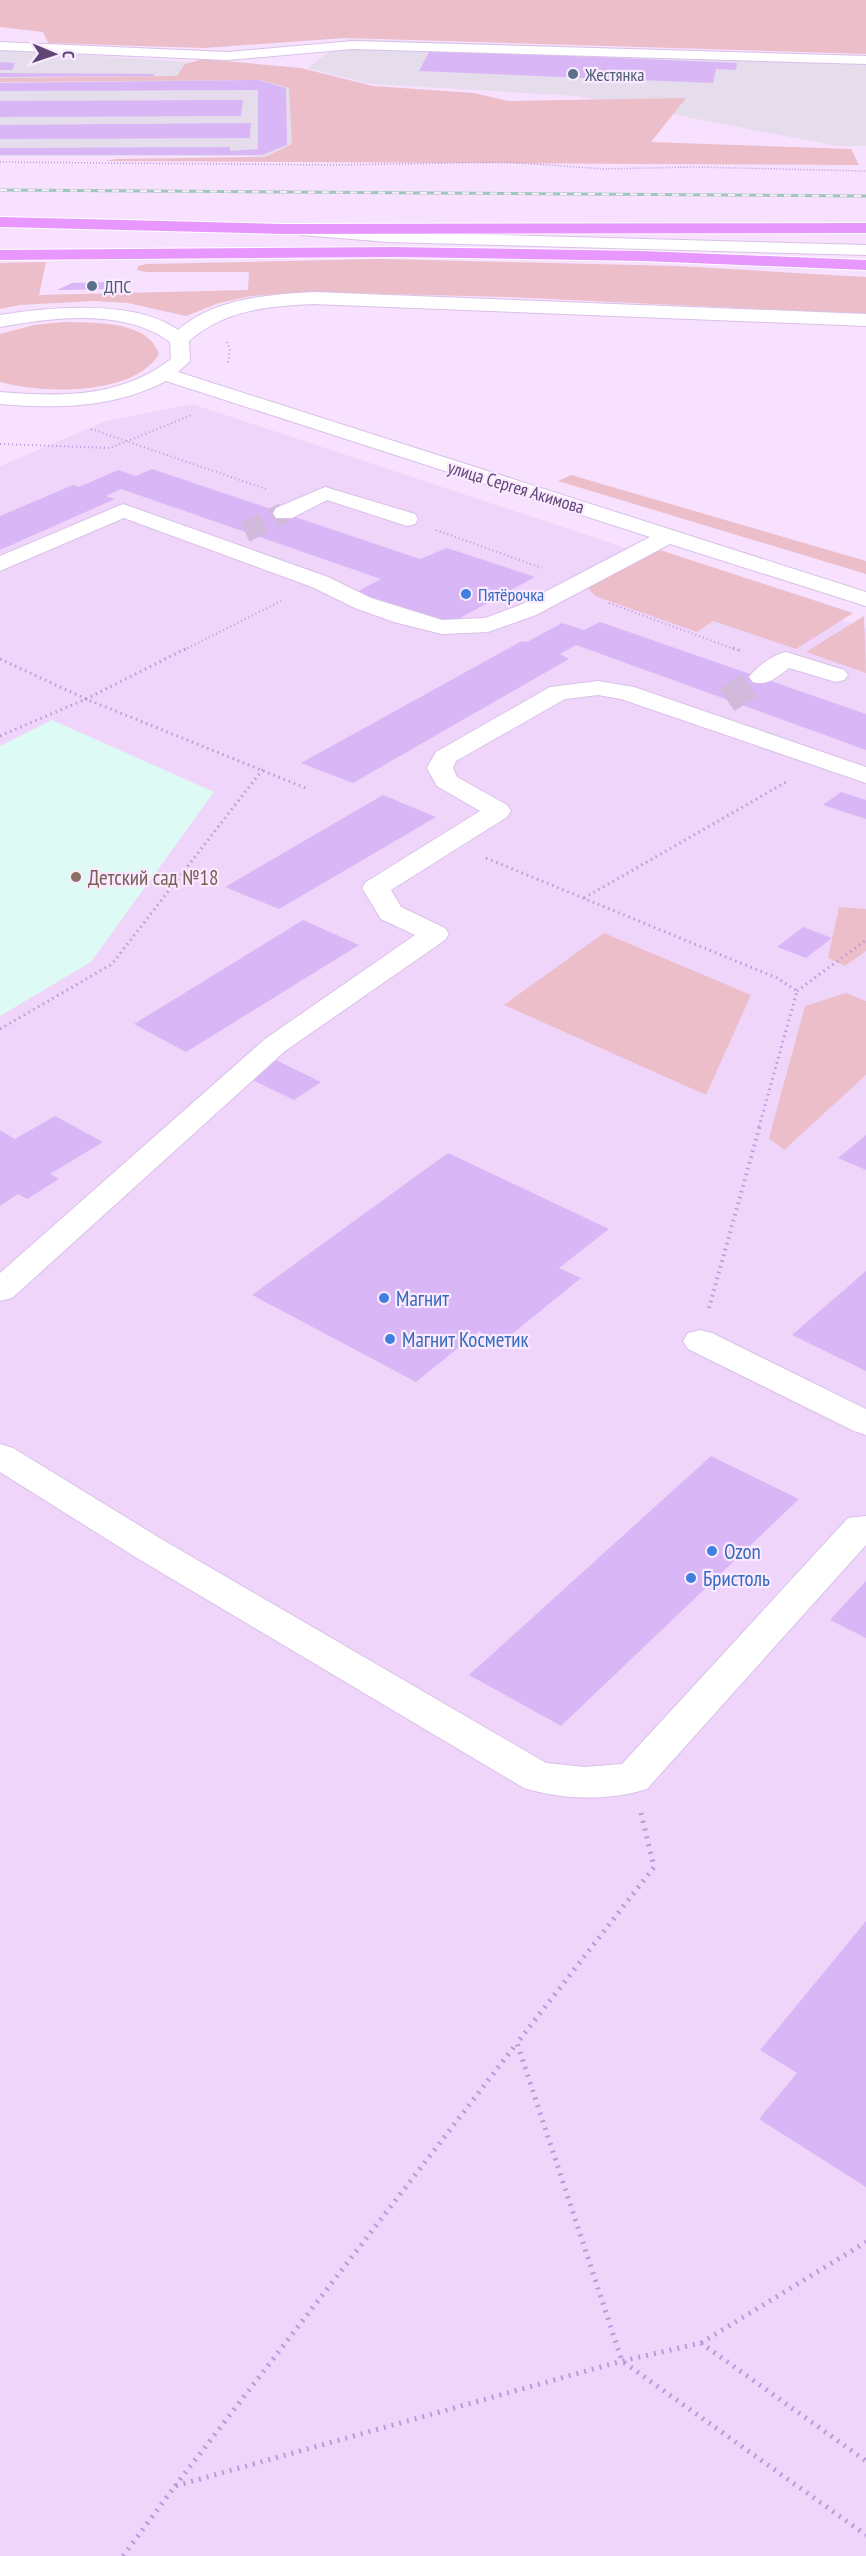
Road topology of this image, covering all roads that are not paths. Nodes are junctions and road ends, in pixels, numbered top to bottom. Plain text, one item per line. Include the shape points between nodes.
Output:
1 (0, 46) edge
2 (866, 60) edge
3 (0, 222) edge
4 (866, 228) edge
5 (282, 229) junction
6 (0, 238) edge
7 (866, 250) edge
8 (112, 254) junction
9 (0, 255) edge
10 (866, 265) edge
11 (866, 320) edge
12 (0, 321) edge
13 (178, 339) junction
14 (166, 375) junction
15 (0, 398) edge
16 (284, 513) tunnel mouth
17 (407, 519) road end
18 (245, 532) tunnel mouth
19 (668, 536) junction
20 (219, 545) junction
21 (0, 564) edge
22 (866, 599) edge
23 (769, 671) tunnel mouth
24 (836, 675) dead end
25 (727, 700) tunnel mouth
26 (701, 718) junction
27 (866, 775) edge
28 (0, 1291) edge
29 (700, 1341) road end
30 (866, 1423) edge
31 (0, 1456) edge
32 (864, 1526) edge

1 - 2 street via 227,56 353,45
3 - 5 main road
4 - 5 main road
5 - 7 street via 389,237
6 - 8 main road
8 - 9 main road
8 - 10 main road via 393,252
11 - 13 street via 313,298 238,307 193,325
12 - 13 street via 80,313 117,316 148,323
13 - 14 street via 182,347 180,362
14 - 15 street via 138,388 102,397 59,401
14 - 19 street, улица Сергея Акимова
16 - 17 street via 325,493
18 - 20 street
19 - 20 street via 528,610 488,625 442,627 420,624
19 - 22 street, улица Сергея Акимова
20 - 21 street via 123,510
23 - 24 street via 786,659
25 - 26 street
26 - 27 street
26 - 28 street via 625,692 598,688 559,692 445,757 440,768 446,781 498,811 376,888 391,912 435,934 275,1045
29 - 30 street
31 - 32 street via 150,1549 538,1777 585,1782 633,1778

